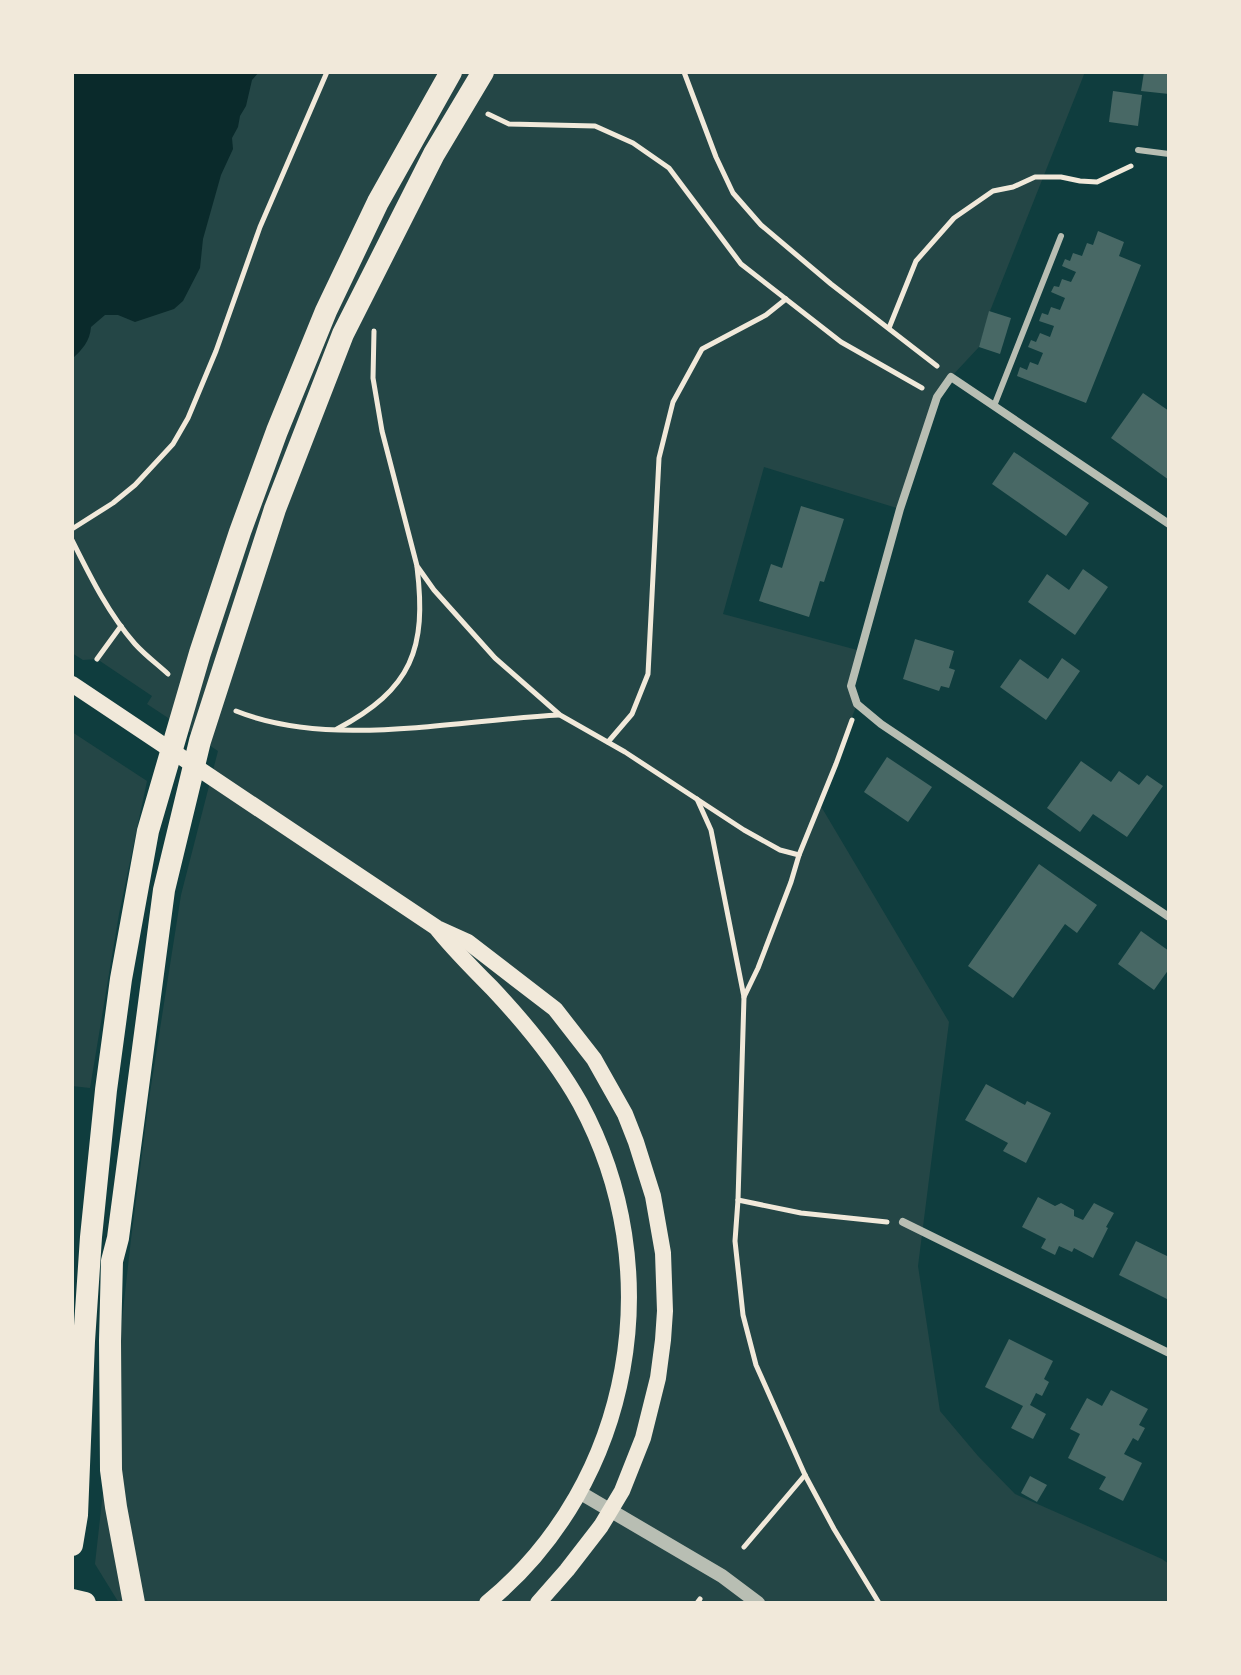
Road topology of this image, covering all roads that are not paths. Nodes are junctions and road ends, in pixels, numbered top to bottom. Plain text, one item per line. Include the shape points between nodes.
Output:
1 (451, 72) edge
2 (483, 72) edge
3 (1138, 150) dead end
4 (1167, 154) edge
5 (1061, 236) dead end
6 (994, 406) junction
7 (1169, 524) edge
8 (72, 684) edge
9 (1169, 917) edge
10 (437, 928) junction
11 (903, 1222) road end
12 (1169, 1353) edge
13 (579, 1492) junction
14 (611, 1511) junction
15 (72, 1545) edge
16 (72, 1600) edge
17 (85, 1603) edge
18 (134, 1603) edge
19 (487, 1603) edge
20 (538, 1603) edge
21 (758, 1603) edge

1 - 15 highway via 378,202 277,431 200,653 145,846 106,1090 91,1237
2 - 18 highway via 434,154 343,334 275,509 200,741 164,890 112,1261 111,1470
3 - 4 lane
5 - 6 lane
6 - 7 street
6 - 9 street via 951,377 937,397 851,686 857,704
8 - 10 main road
10 - 13 main road via 562,1075 591,1124 614,1186 627,1253 627,1340 610,1420
10 - 14 main road via 468,942 564,1019 610,1085 645,1169 663,1253 663,1340 643,1438
11 - 12 street
13 - 14 street
13 - 19 main road via 544,1544
14 - 20 main road
14 - 21 street
16 - 17 highway

